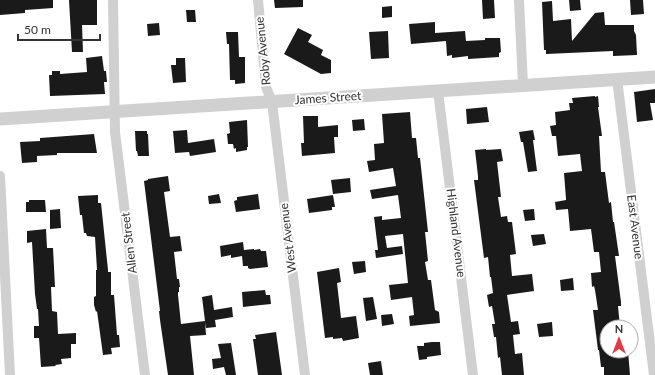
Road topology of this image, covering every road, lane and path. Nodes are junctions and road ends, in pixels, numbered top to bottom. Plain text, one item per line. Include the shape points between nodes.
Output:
1 (113, 0) edge
2 (258, 0) edge
3 (519, 0) edge
4 (655, 76) edge
5 (617, 79) junction
6 (523, 85) junction
7 (438, 91) junction
8 (272, 102) junction
9 (115, 112) junction
10 (0, 119) edge
11 (0, 176) edge
12 (10, 375) edge
13 (145, 375) edge
14 (305, 375) edge
15 (474, 375) edge
16 (654, 375) edge

1 - 9 street, Allen Street
2 - 8 street, Roby Avenue via 266,87
3 - 6 street
4 - 5 street, James Street
5 - 6 street, James Street
5 - 16 street, East Avenue
6 - 7 street, James Street
7 - 8 street, James Street
7 - 15 street, Highland Avenue
8 - 9 street, James Street
8 - 14 street, West Avenue
9 - 10 street, James Street
9 - 13 street, Allen Street via 115,132
11 - 12 street

